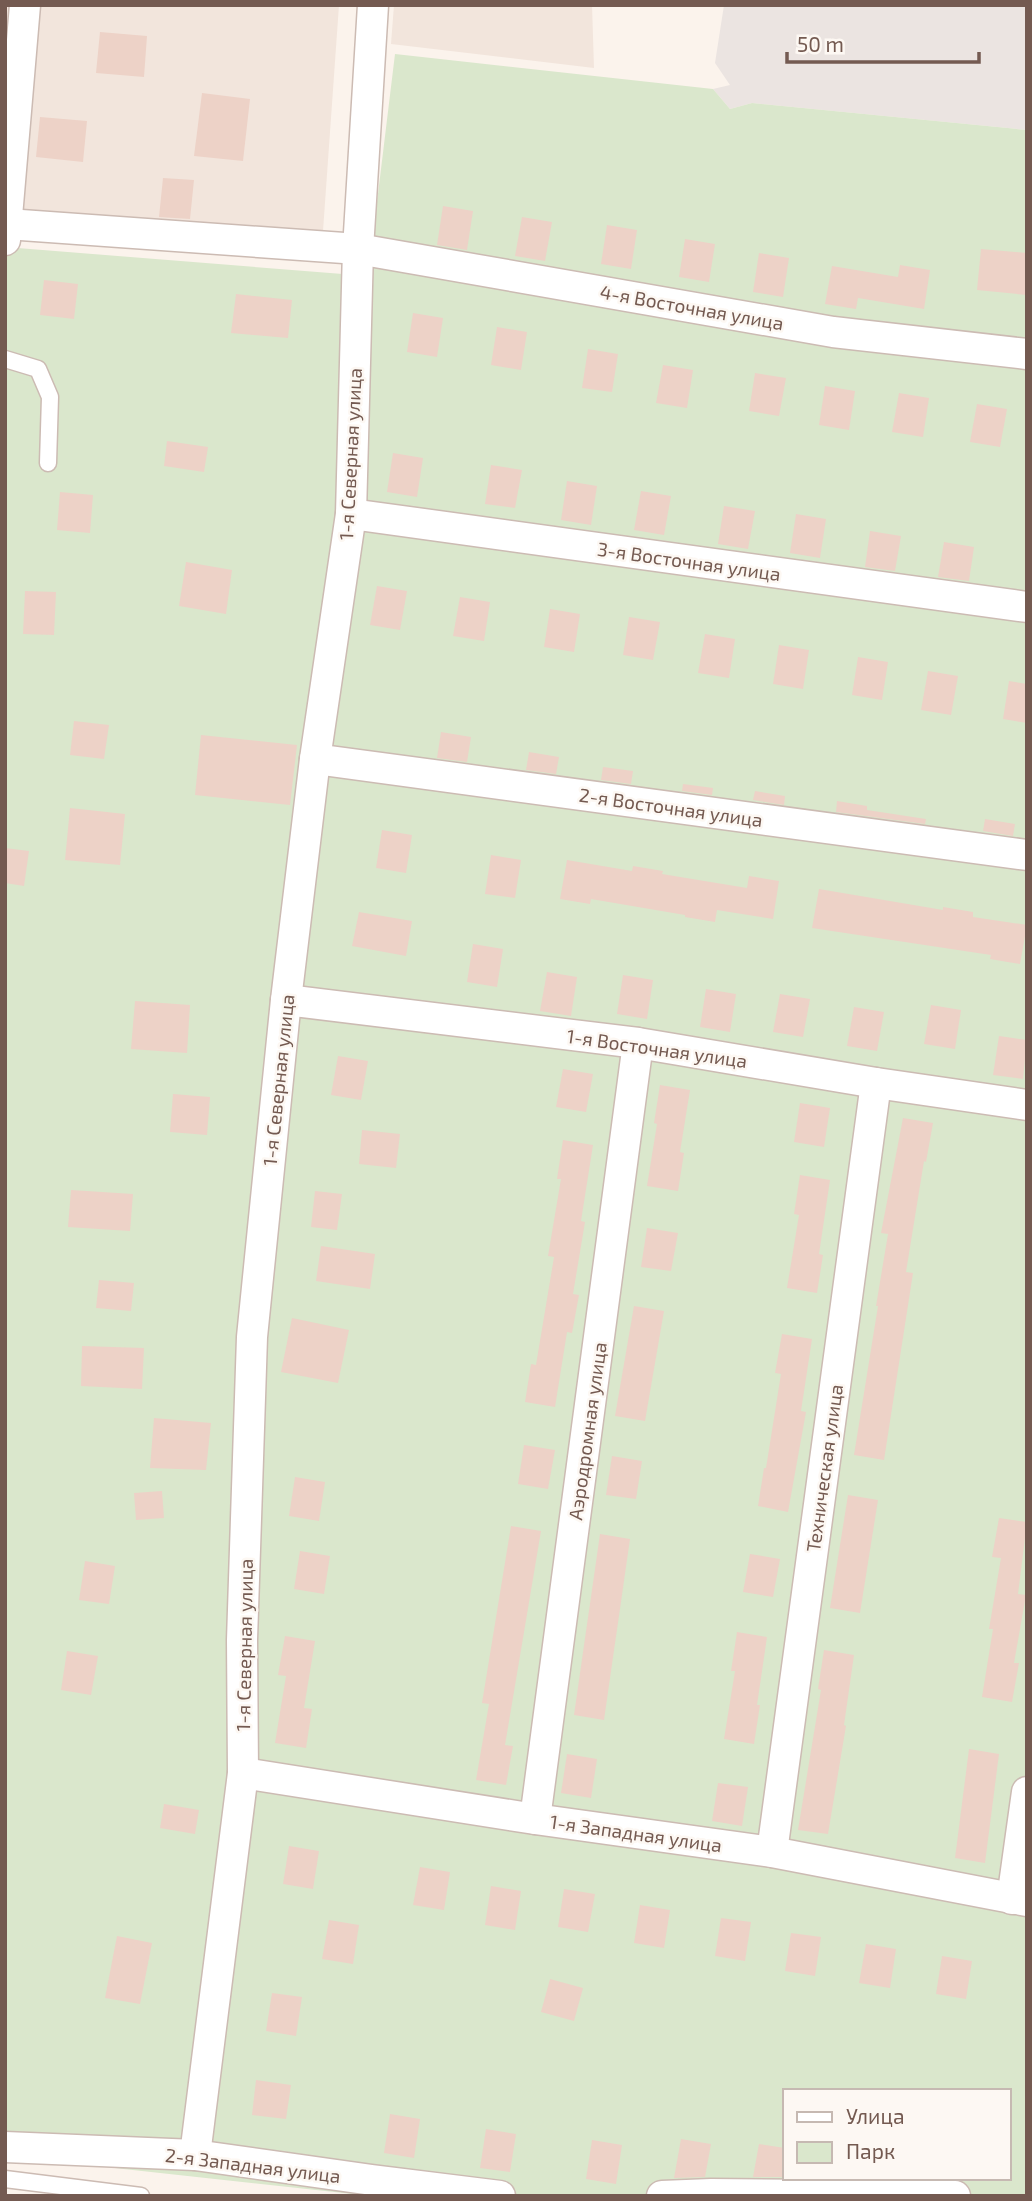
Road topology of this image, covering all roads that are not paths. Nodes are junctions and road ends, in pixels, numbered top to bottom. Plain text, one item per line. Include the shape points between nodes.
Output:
1 (25, 5) edge
2 (373, 5) edge
3 (6, 232) edge
4 (358, 249) junction
5 (1027, 354) edge
6 (5, 359) edge
7 (48, 463) dead end
8 (351, 514) junction
9 (1027, 607) edge
10 (315, 759) junction
11 (1027, 855) edge
12 (286, 1000) junction
13 (638, 1044) junction
14 (876, 1083) junction
15 (1027, 1105) edge
16 (243, 1773) junction
17 (1027, 1792) edge
18 (535, 1819) junction
19 (772, 1852) junction
20 (1019, 1900) edge
21 (5, 2147) edge
22 (195, 2155) junction
23 (5, 2179) edge
24 (141, 2196) edge
25 (500, 2196) edge
26 (663, 2196) edge
27 (955, 2196) edge

1 - 3 street
2 - 4 street, 1-я Северная улица
3 - 4 street, 4-я Восточная улица
4 - 5 street, 4-я Восточная улица via 833,332
4 - 8 street, 1-я Северная улица
6 - 7 lane via 38,369 50,397
8 - 9 street, 3-я Восточная улица
8 - 10 street, 1-я Северная улица
10 - 11 street, 2-я Восточная улица
10 - 12 street, 1-я Северная улица
12 - 13 street, 1-я Восточная улица
12 - 16 street, 1-я Северная улица via 252,1337 242,1640
13 - 14 street, 1-я Восточная улица
13 - 18 street, Аэродромная улица
14 - 15 street, 1-я Восточная улица
14 - 19 street, Техническая улица
16 - 18 street, 1-я Западная улица
16 - 22 street, 1-я Северная улица
17 - 20 street
18 - 19 street, 1-я Западная улица
19 - 20 street, 1-я Западная улица
21 - 22 street, 2-я Западная улица
22 - 25 street, 2-я Западная улица
23 - 24 lane
26 - 27 street

